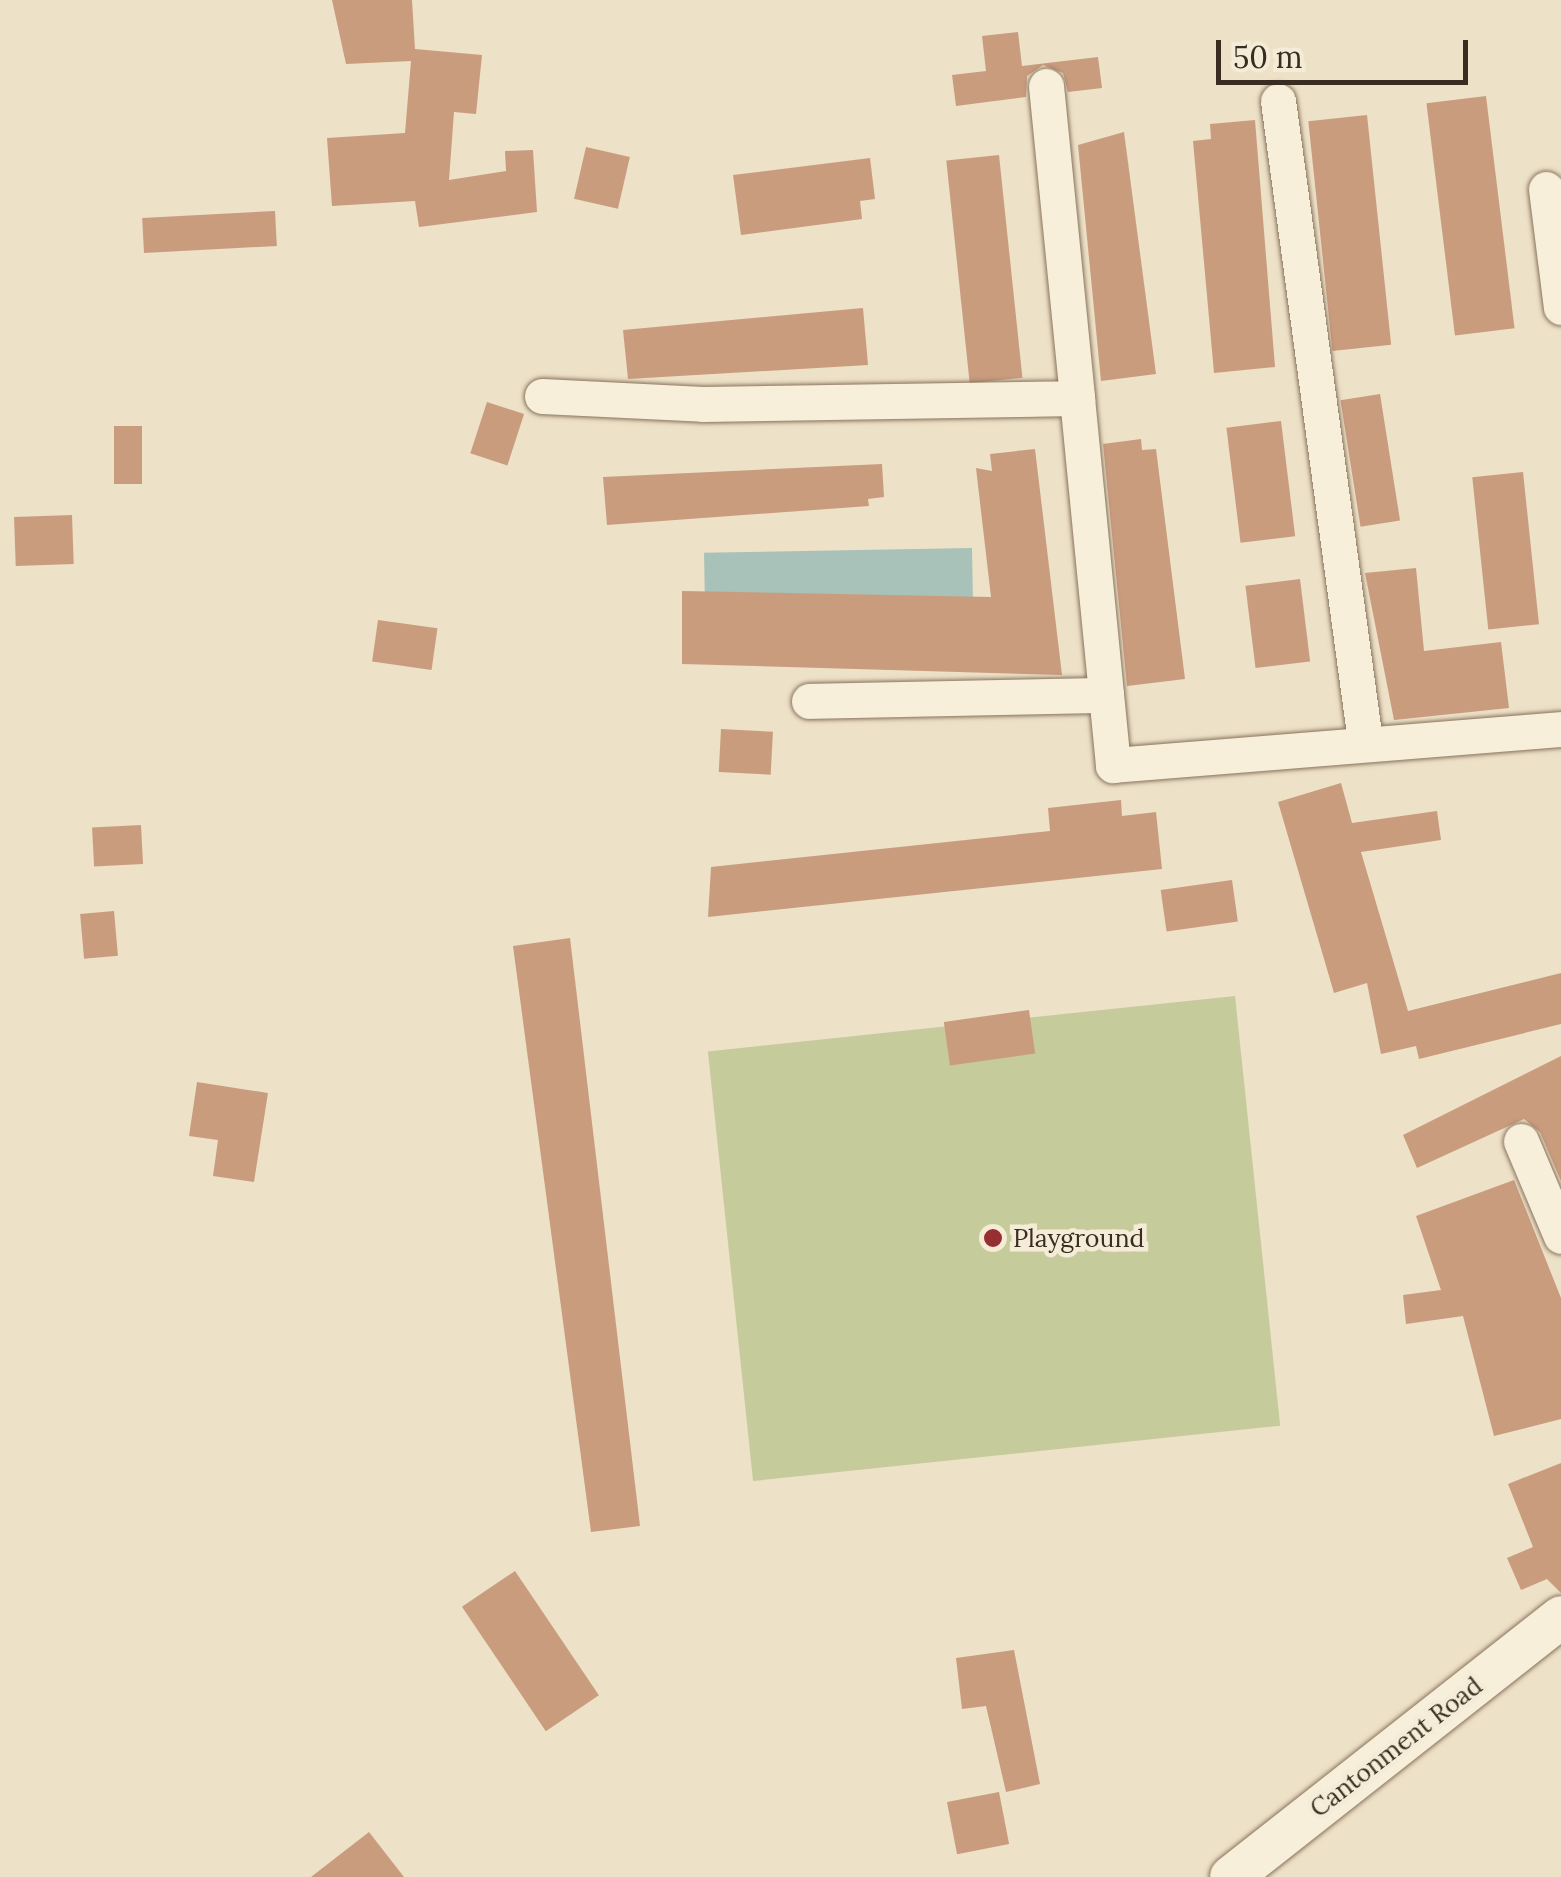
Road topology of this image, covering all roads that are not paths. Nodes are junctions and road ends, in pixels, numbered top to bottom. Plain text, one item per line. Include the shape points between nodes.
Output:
1 (1046, 86) dead end
2 (1278, 100) dead end
3 (1546, 189) dead end
4 (1561, 308) edge
5 (542, 396) dead end
6 (1077, 398) junction
7 (1106, 695) junction
8 (809, 702) dead end
9 (1561, 729) edge
10 (1365, 742) junction
11 (1521, 1141) dead end
12 (1561, 1236) edge
13 (1561, 1617) edge
14 (1231, 1877) edge

1 - 6 street
2 - 10 street
3 - 4 street
5 - 6 street via 702,404
6 - 7 street
7 - 8 street
7 - 10 street via 1112,765
9 - 10 street
11 - 12 street
13 - 14 street, Cantonment Road

